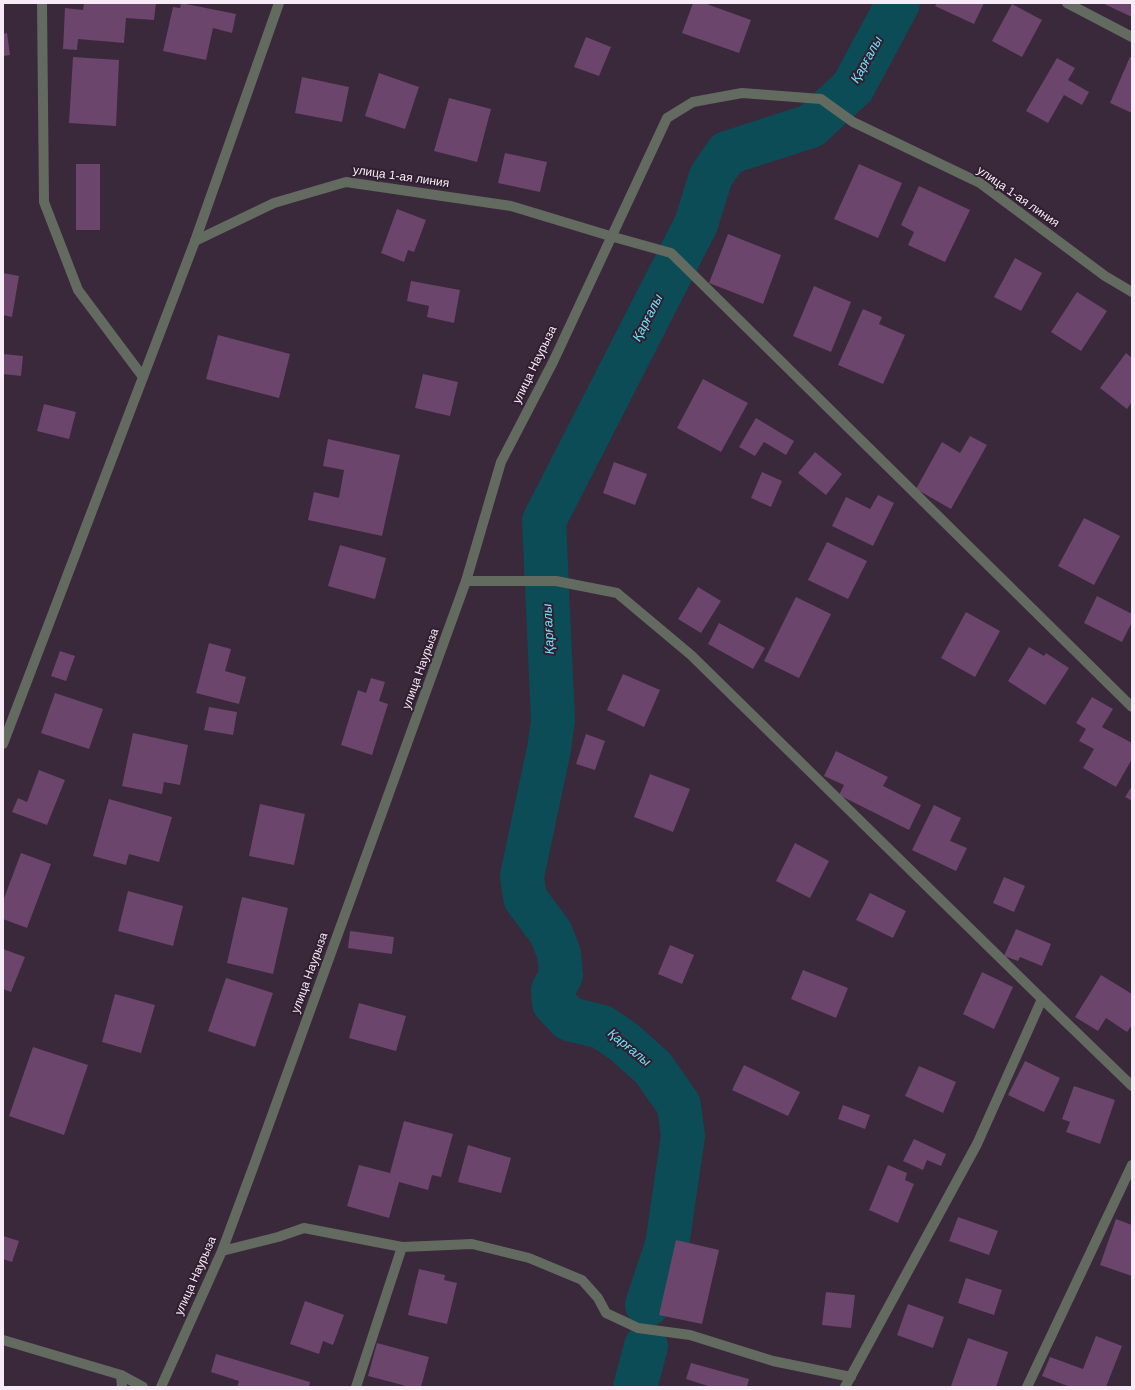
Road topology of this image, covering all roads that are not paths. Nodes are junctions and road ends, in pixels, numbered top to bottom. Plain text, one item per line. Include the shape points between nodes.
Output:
1 (42, 3) edge
2 (279, 3) edge
3 (1068, 3) edge
4 (1132, 37) edge
5 (821, 99) joint
6 (610, 236) junction
7 (196, 241) junction
8 (1132, 292) edge
9 (143, 377) junction
10 (466, 581) junction
11 (1132, 707) edge
12 (3, 744) edge
13 (1042, 999) junction
14 (1132, 1086) edge
15 (1132, 1165) edge
16 (402, 1248) junction
17 (222, 1251) junction
18 (3, 1340) edge
19 (121, 1375) junction
20 (850, 1377) junction
21 (122, 1387) edge
22 (143, 1387) edge
23 (161, 1387) edge
24 (356, 1387) edge
25 (845, 1387) edge
26 (1027, 1387) edge

1 - 9 street via 44,202 78,290
2 - 7 street
3 - 4 street
5 - 6 street, улица Наурыза via 742,93 693,102 667,118
5 - 8 street, улица 1-ая линия via 853,122 980,183 1105,276
6 - 7 street, улица 1-ая линия via 511,206 346,182 274,203
6 - 10 street, улица Наурыза via 552,362 501,462
6 - 11 street, улица 1-ая линия via 671,254 697,277
7 - 9 street
9 - 12 street
10 - 13 street via 556,581 617,593 690,655
10 - 17 street, улица Наурыза
13 - 14 street
13 - 20 street via 977,1144
15 - 26 street
16 - 17 street via 304,1228
16 - 20 street via 472,1244 529,1258 582,1280 598,1298 606,1313 638,1328 690,1335 773,1361
16 - 24 street
17 - 23 street, улица Наурыза
18 - 19 street
19 - 21 street
19 - 22 street
20 - 25 street

